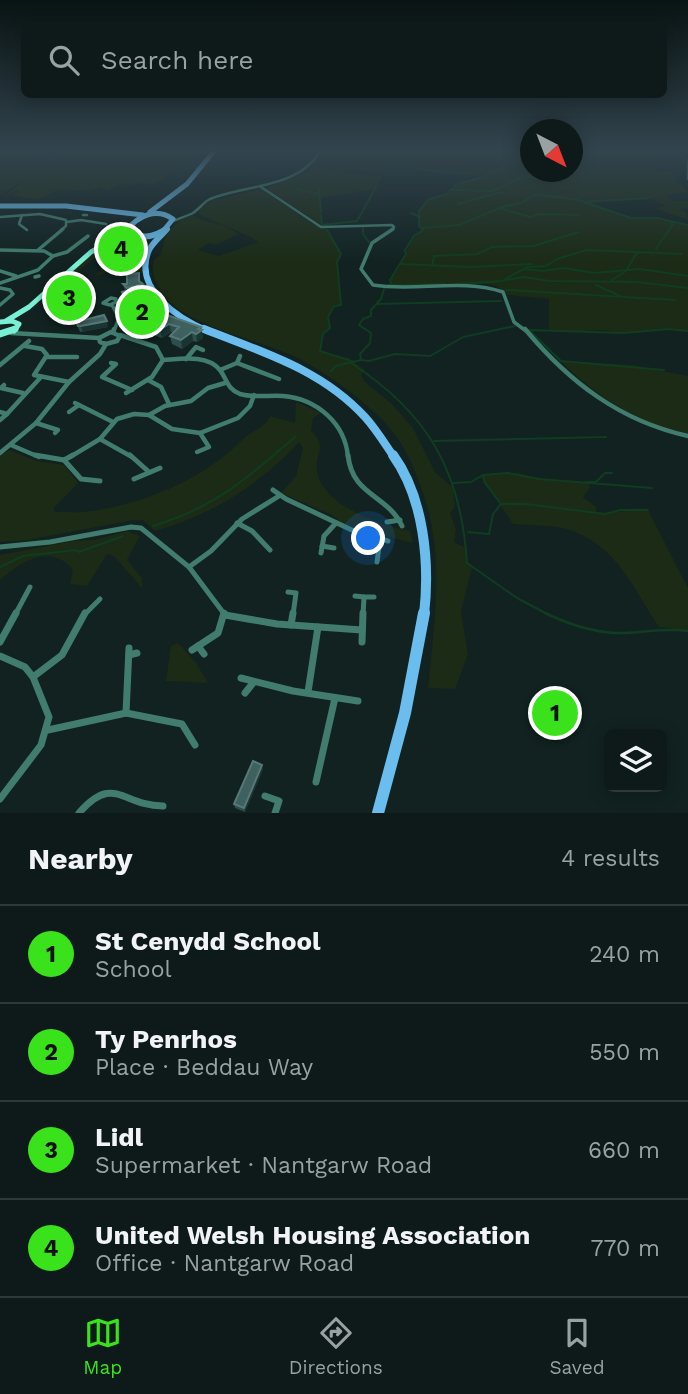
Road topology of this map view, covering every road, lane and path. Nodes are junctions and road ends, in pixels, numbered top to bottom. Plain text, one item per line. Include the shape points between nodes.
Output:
1 (182, 188) edge
2 (191, 188) edge
3 (257, 188) edge
4 (262, 188) edge
5 (0, 206) edge
6 (85, 214) dead end
7 (22, 215) junction
8 (127, 215) junction
9 (145, 215) junction
10 (167, 215) junction
11 (0, 217) edge
12 (107, 219) dead end
13 (78, 220) junction
14 (67, 222) junction
15 (134, 222) junction
16 (27, 228) dead end
17 (167, 229) junction
18 (127, 232) junction
19 (135, 236) junction
20 (85, 237) dead end
21 (144, 237) junction
22 (112, 240) junction
23 (152, 246) junction
24 (0, 250) edge
25 (38, 251) junction
26 (53, 256) junction
27 (0, 271) edge
28 (16, 276) junction
29 (0, 286) edge
30 (112, 304) dead end
31 (0, 305) edge
32 (29, 307) junction
33 (3, 321) edge
34 (18, 324) junction
35 (30, 332) junction
36 (113, 332) junction
37 (3, 334) edge
38 (120, 335) junction
39 (99, 338) junction
40 (134, 340) junction
41 (117, 341) junction
42 (106, 344) junction
43 (203, 349) dead end
44 (240, 356) dead end
45 (47, 357) junction
46 (77, 357) dead end
47 (163, 360) junction
48 (186, 360) junction
49 (111, 363) dead end
50 (237, 363) junction
51 (0, 365) edge
52 (220, 370) junction
53 (42, 376) junction
54 (148, 380) junction
55 (69, 382) junction
56 (225, 383) junction
57 (266, 383) dead end
58 (4, 385) dead end
59 (132, 390) junction
60 (298, 391) dead end
61 (23, 393) junction
62 (126, 393) dead end
63 (254, 396) junction
64 (293, 397) junction
65 (169, 404) junction
66 (0, 412) edge
67 (69, 412) dead end
68 (7, 414) junction
69 (149, 415) junction
70 (0, 420) edge
71 (113, 422) junction
72 (36, 423) junction
73 (55, 433) dead end
74 (200, 433) junction
75 (688, 436) edge
76 (100, 439) junction
77 (216, 444) dead end
78 (11, 445) junction
79 (209, 447) junction
80 (197, 452) dead end
81 (0, 453) edge
82 (64, 460) junction
83 (160, 468) dead end
84 (149, 472) junction
85 (134, 479) dead end
86 (100, 481) dead end
87 (273, 490) dead end
88 (279, 496) junction
89 (387, 522) dead end
90 (237, 523) junction
91 (336, 523) junction
92 (380, 540) junction
93 (388, 541) dead end
94 (0, 547) edge
95 (334, 548) dead end
96 (257, 550) dead end
97 (377, 562) dead end
98 (189, 566) junction
99 (30, 587) dead end
100 (288, 592) dead end
101 (305, 592) dead end
102 (296, 593) junction
103 (355, 596) dead end
104 (364, 597) junction
105 (374, 597) dead end
106 (100, 599) dead end
107 (225, 615) junction
108 (290, 625) junction
109 (318, 628) junction
110 (362, 630) junction
111 (0, 642) edge
112 (362, 642) dead end
113 (138, 653) dead end
114 (204, 654) dead end
115 (0, 656) edge
116 (33, 677) junction
117 (241, 678) dead end
118 (253, 683) junction
119 (308, 692) junction
120 (245, 693) dead end
121 (335, 698) junction
122 (358, 701) dead end
123 (126, 713) junction
124 (48, 730) junction
125 (195, 746) dead end
126 (316, 782) dead end
127 (265, 796) dead end
128 (0, 799) edge
129 (163, 806) dead end
130 (79, 813) edge
131 (275, 813) edge
132 (379, 813) edge

1 - 9 main road
2 - 10 main road
3 - 10 street via 208,200 184,216
4 - 75 street via 321,227 392,225 392,230 372,243 362,269 373,285 499,289 514,322 587,389 631,418
5 - 8 main road via 79,207
6 - 13 street
7 - 11 street
7 - 14 street via 46,214
7 - 16 street via 19,224
8 - 9 main road
8 - 15 main road
9 - 10 main road
9 - 15 main road
10 - 17 main road
12 - 13 street via 103,224
13 - 14 street
14 - 25 street
15 - 18 main road
17 - 21 main road
17 - 23 main road
18 - 19 main road
18 - 22 main road
19 - 21 main road
19 - 22 main road
20 - 26 street via 67,252
21 - 23 main road
22 - 32 main road via 91,251
23 - 132 main road via 149,281 168,309 186,321 314,375 367,419 408,477 425,540 428,595 420,652
24 - 25 street
25 - 26 street
26 - 28 street via 37,275
27 - 28 street
28 - 29 street
29 - 31 street via 13,294
30 - 36 street via 119,318
32 - 33 main road
32 - 34 main road
33 - 34 main road
34 - 35 street
34 - 37 main road
35 - 37 street
35 - 39 street
36 - 38 street
36 - 39 street
38 - 40 street
38 - 41 street
39 - 42 street
40 - 41 street
40 - 47 street via 156,347
41 - 42 street
42 - 55 street
43 - 48 street via 194,346
44 - 50 street
45 - 46 street
45 - 51 street via 42,349 27,344
45 - 53 street via 33,374
47 - 48 street
47 - 54 street
48 - 52 street via 210,362
49 - 59 street via 116,364 100,376
50 - 52 street
50 - 57 street via 276,378
52 - 56 street
53 - 55 street
53 - 61 street
54 - 59 street
54 - 65 street via 161,387
55 - 72 street
56 - 63 street via 236,392
56 - 65 street via 208,388 191,401
58 - 61 street via 1,388
59 - 62 street
60 - 64 street
61 - 68 street
63 - 64 street
63 - 74 street via 243,415
64 - 89 street via 323,413 345,435 352,476 366,492 393,509 401,523
65 - 69 street
66 - 68 street
67 - 71 street via 77,404
68 - 70 street
69 - 71 street via 128,415
69 - 74 street via 172,429
71 - 76 street
72 - 73 street via 58,430
72 - 78 street
74 - 79 street
76 - 82 street
76 - 84 street via 126,451
77 - 79 street
78 - 81 street
78 - 82 street via 40,457
79 - 80 street
82 - 86 street via 77,477
83 - 84 street
84 - 85 street
87 - 88 street
88 - 90 street
88 - 91 street
90 - 96 street via 267,548
90 - 98 street via 211,551
91 - 92 street
91 - 95 street via 324,536 321,550
92 - 93 street
92 - 97 street
94 - 98 street via 131,527 146,531
98 - 107 street
99 - 111 street
100 - 102 street
101 - 102 street
102 - 108 street
103 - 104 street
104 - 105 street
104 - 110 street
106 - 116 street via 87,610 62,655
107 - 108 street
107 - 114 street via 218,633 195,648
108 - 109 street
109 - 110 street
109 - 119 street
110 - 112 street
113 - 123 street via 129,652
115 - 116 street via 18,662
116 - 124 street via 49,717
117 - 118 street
118 - 119 street
118 - 120 street
119 - 121 street
121 - 122 street
121 - 126 street
123 - 124 street
123 - 125 street via 182,724
124 - 128 street via 32,761
127 - 131 street via 278,801
129 - 130 street via 149,807 108,791 89,800

